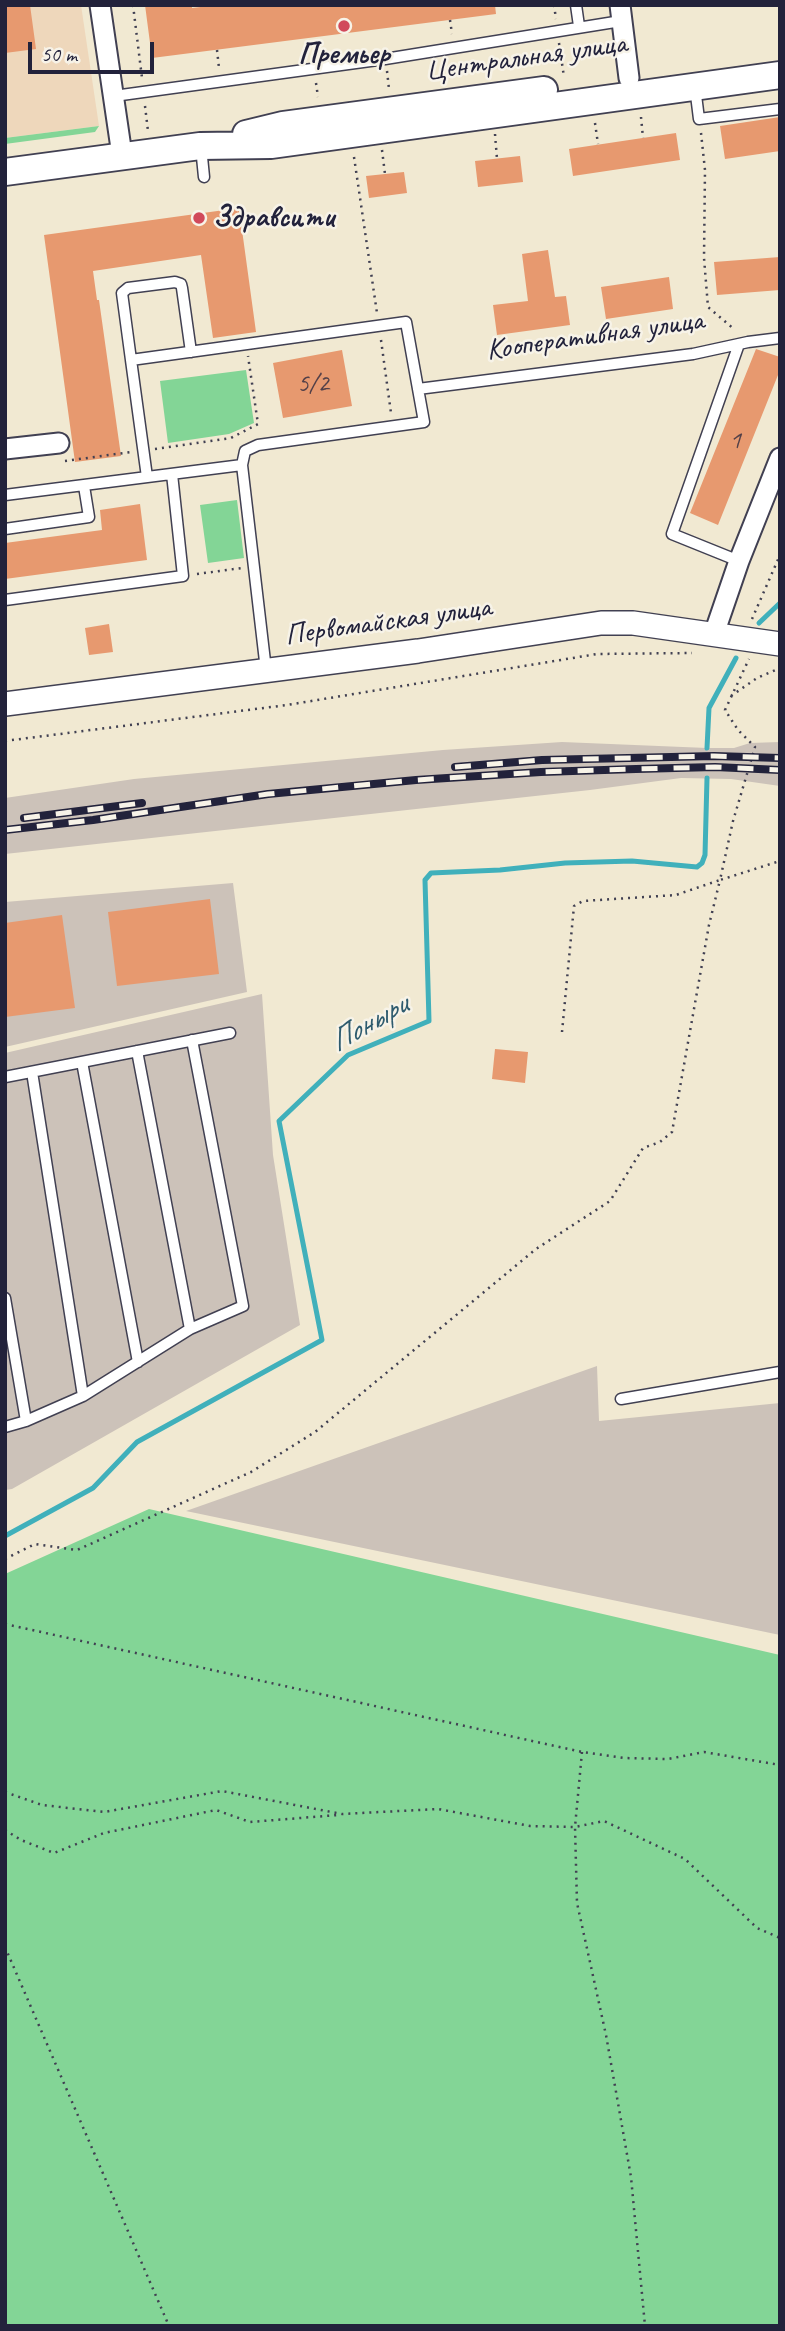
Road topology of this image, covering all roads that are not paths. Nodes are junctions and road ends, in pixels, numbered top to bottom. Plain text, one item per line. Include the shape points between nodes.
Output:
1 (100, 5) edge
2 (576, 5) edge
3 (620, 13) edge
4 (579, 26) junction
5 (780, 58) edge
6 (780, 75) edge
7 (629, 78) junction
8 (695, 87) junction
9 (114, 96) junction
10 (780, 109) edge
11 (201, 146) junction
12 (122, 155) junction
13 (11, 169) edge
14 (204, 177) dead end
15 (780, 338) edge
16 (744, 343) junction
17 (191, 352) junction
18 (131, 360) junction
19 (418, 390) junction
20 (5, 449) edge
21 (60, 452) road end
22 (780, 458) edge
23 (242, 465) junction
24 (172, 474) junction
25 (147, 477) junction
26 (84, 486) junction
27 (5, 495) edge
28 (5, 529) edge
29 (739, 561) junction
30 (5, 600) edge
31 (714, 634) junction
32 (780, 644) edge
33 (266, 670) junction
34 (5, 704) edge
35 (230, 1033) dead end
36 (192, 1040) junction
37 (137, 1051) junction
38 (82, 1062) junction
39 (32, 1072) junction
40 (5, 1077) edge
41 (5, 1297) edge
42 (190, 1329) junction
43 (138, 1362) junction
44 (780, 1372) edge
45 (83, 1396) junction
46 (621, 1399) dead end
47 (26, 1421) junction
48 (5, 1427) edge

1 - 9 street
2 - 4 lane
3 - 4 lane
3 - 7 street
4 - 9 lane via 453,49
5 - 7 main road, Центральная улица
6 - 8 main road, Центральная улица
7 - 11 main road, Центральная улица via 283,125
8 - 10 lane via 699,119
8 - 11 main road, Центральная улица via 271,145
9 - 12 street
11 - 12 main road, Центральная улица
11 - 14 lane
12 - 13 main road, Центральная улица
15 - 16 lane, Кооперативная улица
16 - 19 lane, Кооперативная улица via 693,354
16 - 29 lane via 672,534
17 - 18 lane
17 - 18 lane via 181,284 128,288 122,293
17 - 19 lane via 406,322
18 - 25 lane
19 - 23 lane via 424,422 258,445 245,452
20 - 21 street
22 - 29 street
23 - 24 lane
23 - 33 lane
24 - 25 lane
24 - 30 lane via 183,576
25 - 26 lane
26 - 27 lane
26 - 28 lane via 89,517
29 - 31 street
31 - 32 street, Первомайская улица
31 - 33 street, Первомайская улица via 601,623
33 - 34 street, Первомайская улица
35 - 36 lane
36 - 37 lane
36 - 42 lane via 243,1306
37 - 38 lane
37 - 42 lane
38 - 39 lane
38 - 43 lane
39 - 40 lane
39 - 45 lane
41 - 47 lane
42 - 43 lane
43 - 45 lane
44 - 46 lane
45 - 47 lane
47 - 48 lane

